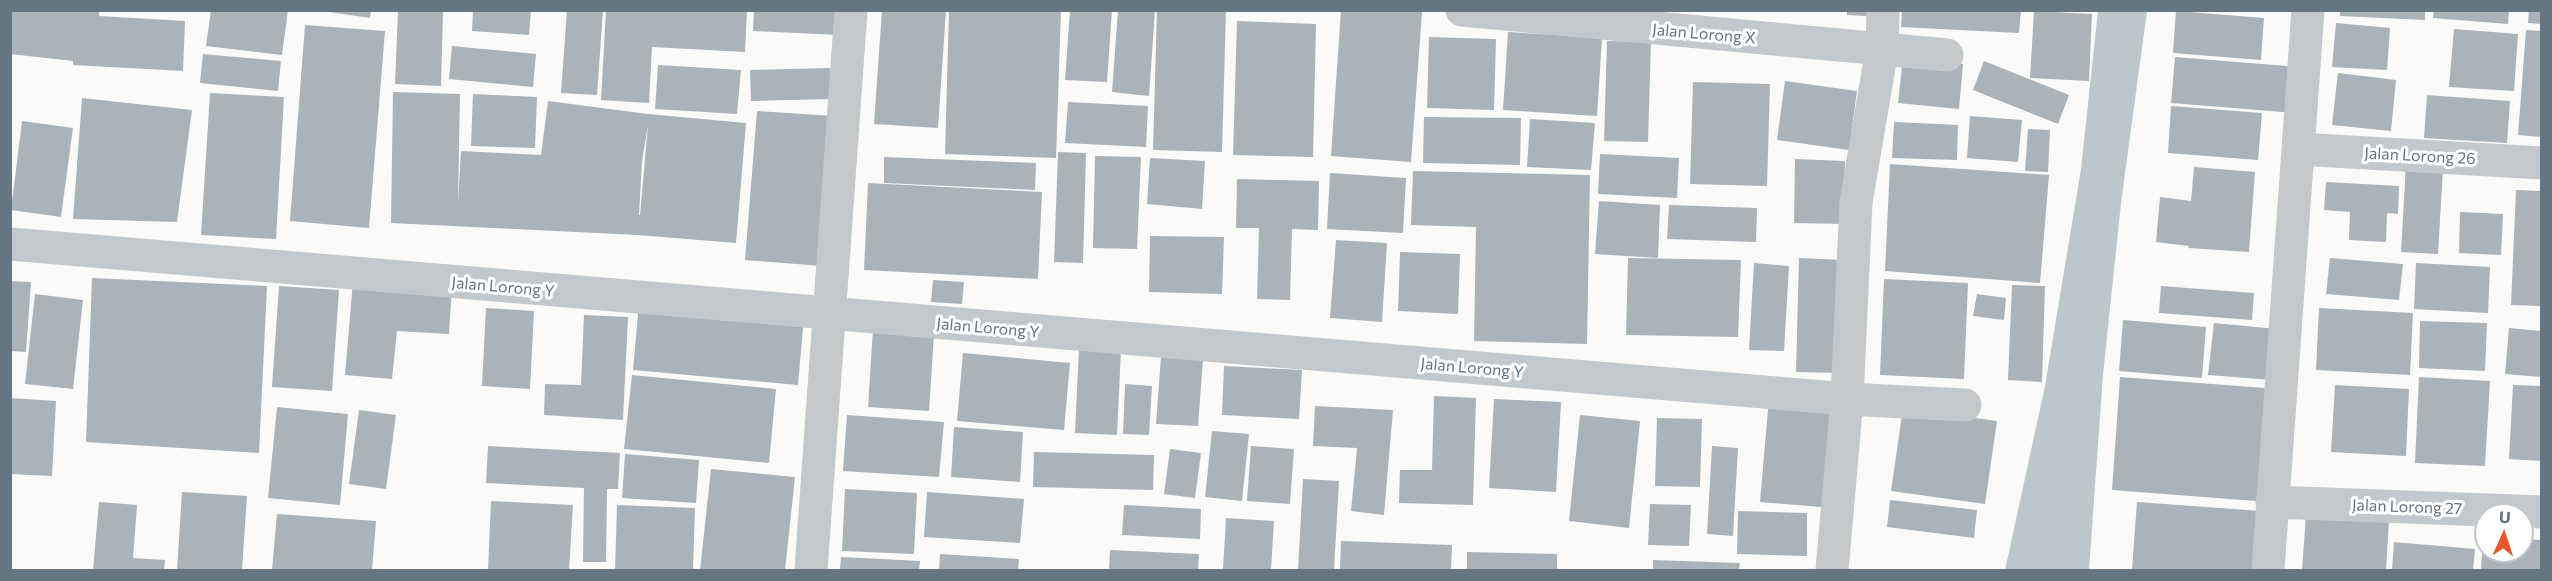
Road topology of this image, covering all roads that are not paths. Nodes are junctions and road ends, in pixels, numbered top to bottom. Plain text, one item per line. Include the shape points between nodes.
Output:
1 (851, 10) edge
2 (1462, 10) edge
3 (1883, 10) edge
4 (2308, 10) edge
5 (1882, 50) junction
6 (1947, 55) dead end
7 (2298, 150) junction
8 (2541, 163) edge
9 (10, 244) edge
10 (829, 315) junction
11 (1847, 399) junction
12 (1965, 405) dead end
13 (2272, 502) junction
14 (2541, 512) edge
15 (811, 570) edge
16 (1832, 570) edge
17 (2268, 570) edge

1 - 10 street
2 - 5 street, Jalan Lorong X
3 - 5 street
4 - 7 street
5 - 6 street, Jalan Lorong X
5 - 11 street via 1856,202
7 - 8 street, Jalan Lorong 26
7 - 13 street
9 - 10 street, Jalan Lorong Y
10 - 11 street, Jalan Lorong Y
10 - 15 street
11 - 12 street, Jalan Lorong Y
11 - 16 street
13 - 14 street, Jalan Lorong 27
13 - 17 street

